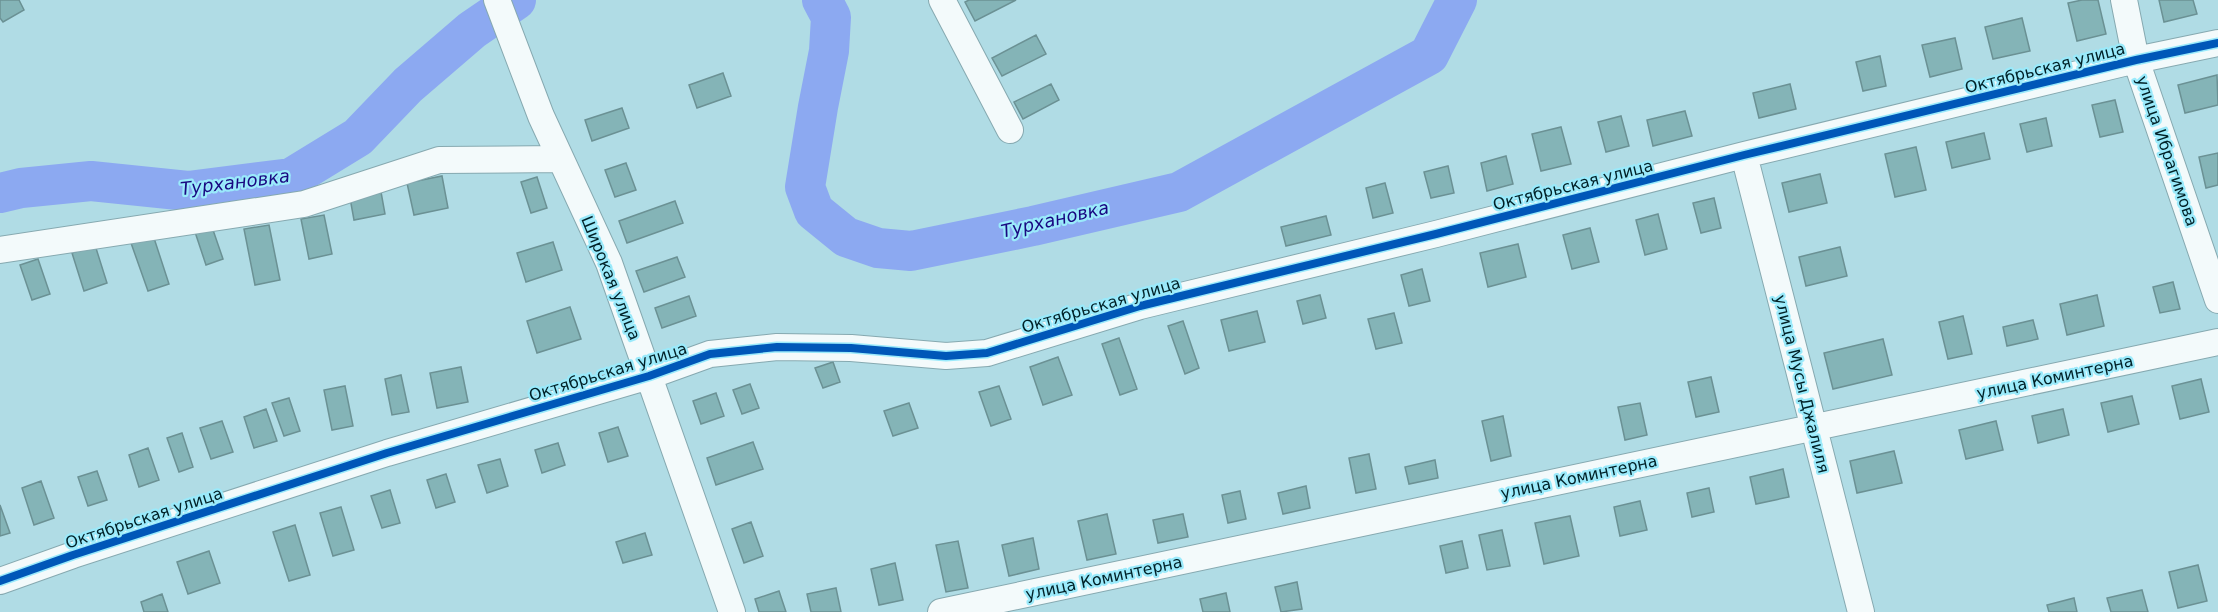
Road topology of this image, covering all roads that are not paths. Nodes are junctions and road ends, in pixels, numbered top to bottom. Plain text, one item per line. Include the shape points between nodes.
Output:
1 (497, 0) edge
2 (942, 0) edge
3 (2124, 0) edge
4 (2218, 43) edge
5 (2136, 60) junction
6 (1010, 130) dead end
7 (1744, 155) junction
8 (560, 159) junction
9 (0, 250) edge
10 (2218, 300) edge
11 (2218, 342) edge
12 (649, 376) junction
13 (1812, 428) junction
14 (0, 581) edge
15 (732, 612) edge
16 (941, 612) edge
17 (1861, 612) edge

1 - 8 street, Широкая улица
2 - 6 street
3 - 5 street, улица Ибрагимова
4 - 5 street, Октябрьская улица
5 - 7 street, Октябрьская улица
5 - 10 street, улица Ибрагимова
7 - 12 street, Октябрьская улица via 1140,306 987,352 946,356 777,347 710,354
7 - 13 street, улица Мусы Джалиля
8 - 9 street via 439,160 304,204
8 - 12 street, Широкая улица via 609,263
11 - 13 street, улица Коминтерна
12 - 14 street, Октябрьская улица via 387,453
12 - 15 street, Широкая улица
13 - 16 street, улица Коминтерна
13 - 17 street, улица Мусы Джалиля

